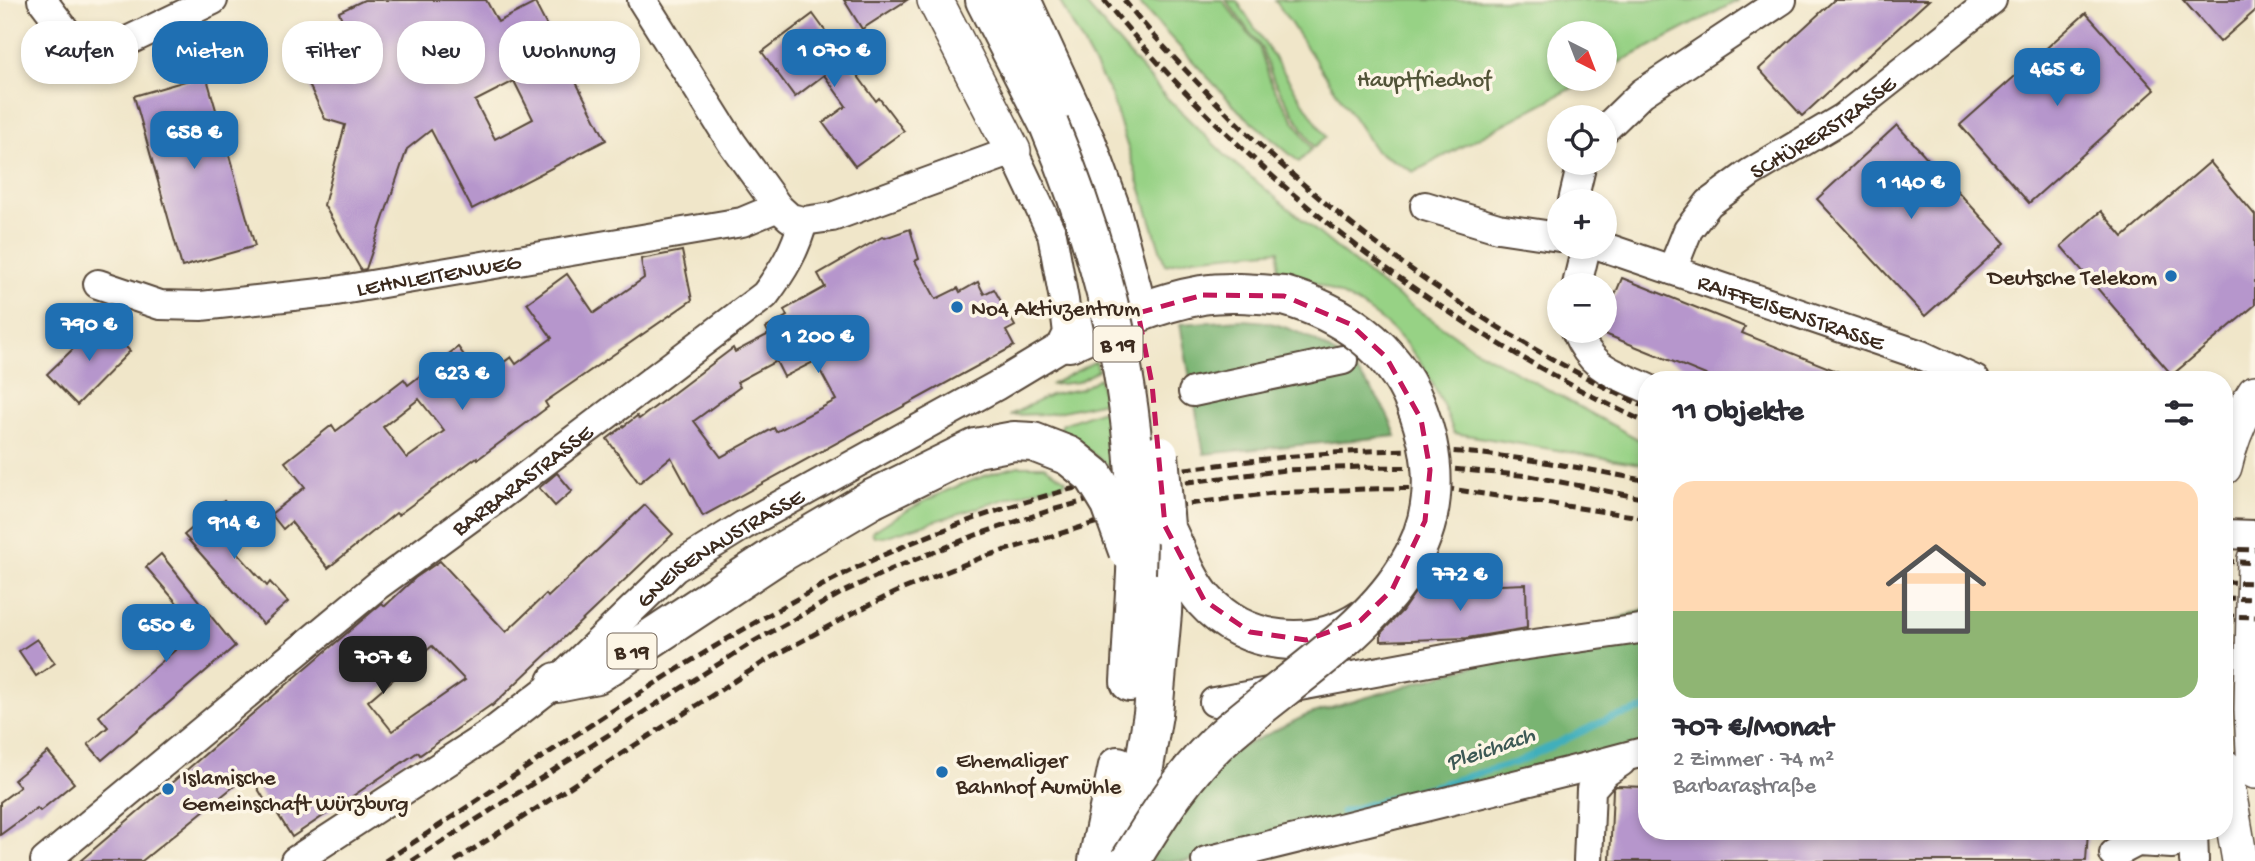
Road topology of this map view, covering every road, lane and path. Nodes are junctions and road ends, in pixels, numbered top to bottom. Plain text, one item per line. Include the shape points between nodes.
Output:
1 (42, 0) edge
2 (213, 0) edge
3 (642, 0) edge
4 (935, 0) edge
5 (985, 0) edge
6 (1021, 0) edge
7 (1782, 0) edge
8 (1992, 0) edge
9 (1617, 117) edge
10 (1061, 120) junction
11 (1013, 150) junction
12 (1425, 206) dead end
13 (778, 207) junction
14 (803, 221) junction
15 (1547, 235) edge
16 (1617, 251) edge
17 (1672, 270) junction
18 (98, 284) dead end
19 (1069, 342) junction
20 (1582, 343) edge
21 (1343, 360) dead end
22 (1956, 371) edge
23 (1638, 384) edge
24 (1194, 392) dead end
25 (2255, 393) edge
26 (2233, 439) edge
27 (1165, 526) junction
28 (2233, 534) edge
29 (2255, 535) edge
30 (2255, 559) edge
31 (1136, 573) junction
32 (1376, 609) junction
33 (2254, 624) edge
34 (1638, 629) edge
35 (557, 682) junction
36 (1214, 702) dead end
37 (1638, 753) edge
38 (1638, 754) edge
39 (2255, 771) edge
40 (2233, 820) edge
41 (2219, 840) edge
42 (2180, 846) edge
43 (2116, 849) edge
44 (45, 861) edge
45 (295, 861) edge
46 (1098, 861) edge
47 (1129, 861) edge
48 (1206, 861) edge
49 (1588, 861) edge
50 (2225, 861) edge
51 (2240, 861) edge

1 - 2 street via 71,38 119,46
3 - 13 street
4 - 11 main road
5 - 10 highway, B 19 via 1022,68
6 - 10 highway, B 19 via 1041,41
7 - 9 street via 1642,93
8 - 17 street, SCHÜRERSTRASSE via 1843,118 1709,203 1688,230
10 - 27 highway, B 19, bridge via 1087,144 1110,207 1142,326
10 - 31 highway, B 19, bridge via 1121,359 1136,480
11 - 14 street via 832,217
11 - 19 street via 1052,234
12 - 15 street via 1499,228
13 - 14 street via 790,218
13 - 18 street, LEHNLEITENWEG via 742,222 290,297 201,306 160,305
14 - 44 street, BARBARASTRASSE via 785,267 765,295 377,585
16 - 17 street, RAIFFEISENSTRASSE
17 - 22 street, RAIFFEISENSTRASSE via 1804,313
19 - 32 highway, bridge via 1152,308 1203,295 1243,293 1284,296 1329,312 1369,339 1401,376 1421,419 1430,470 1426,521 1407,568
19 - 35 street, GNEISENAUSTRASSE via 675,568
20 - 23 street via 1591,359
21 - 24 street
25 - 26 main road
27 - 32 highway, bridge via 1204,600 1250,632 1287,640 1325,637
27 - 47 highway, B 19 via 1163,613 1153,713
28 - 29 street
30 - 33 main road
31 - 35 highway, B 19, bridge via 1111,504 1094,476 1069,456 1033,442 976,448 872,499 780,553 597,674
31 - 46 highway, B 19 via 1126,716
32 - 47 highway, bridge via 1201,759
33 - 39 main road
34 - 36 street via 1499,649
35 - 45 street, GNEISENAUSTRASSE via 491,733
37 - 48 street
38 - 49 street via 1606,772 1591,789
40 - 51 main road
41 - 50 street
42 - 43 street via 2137,842

